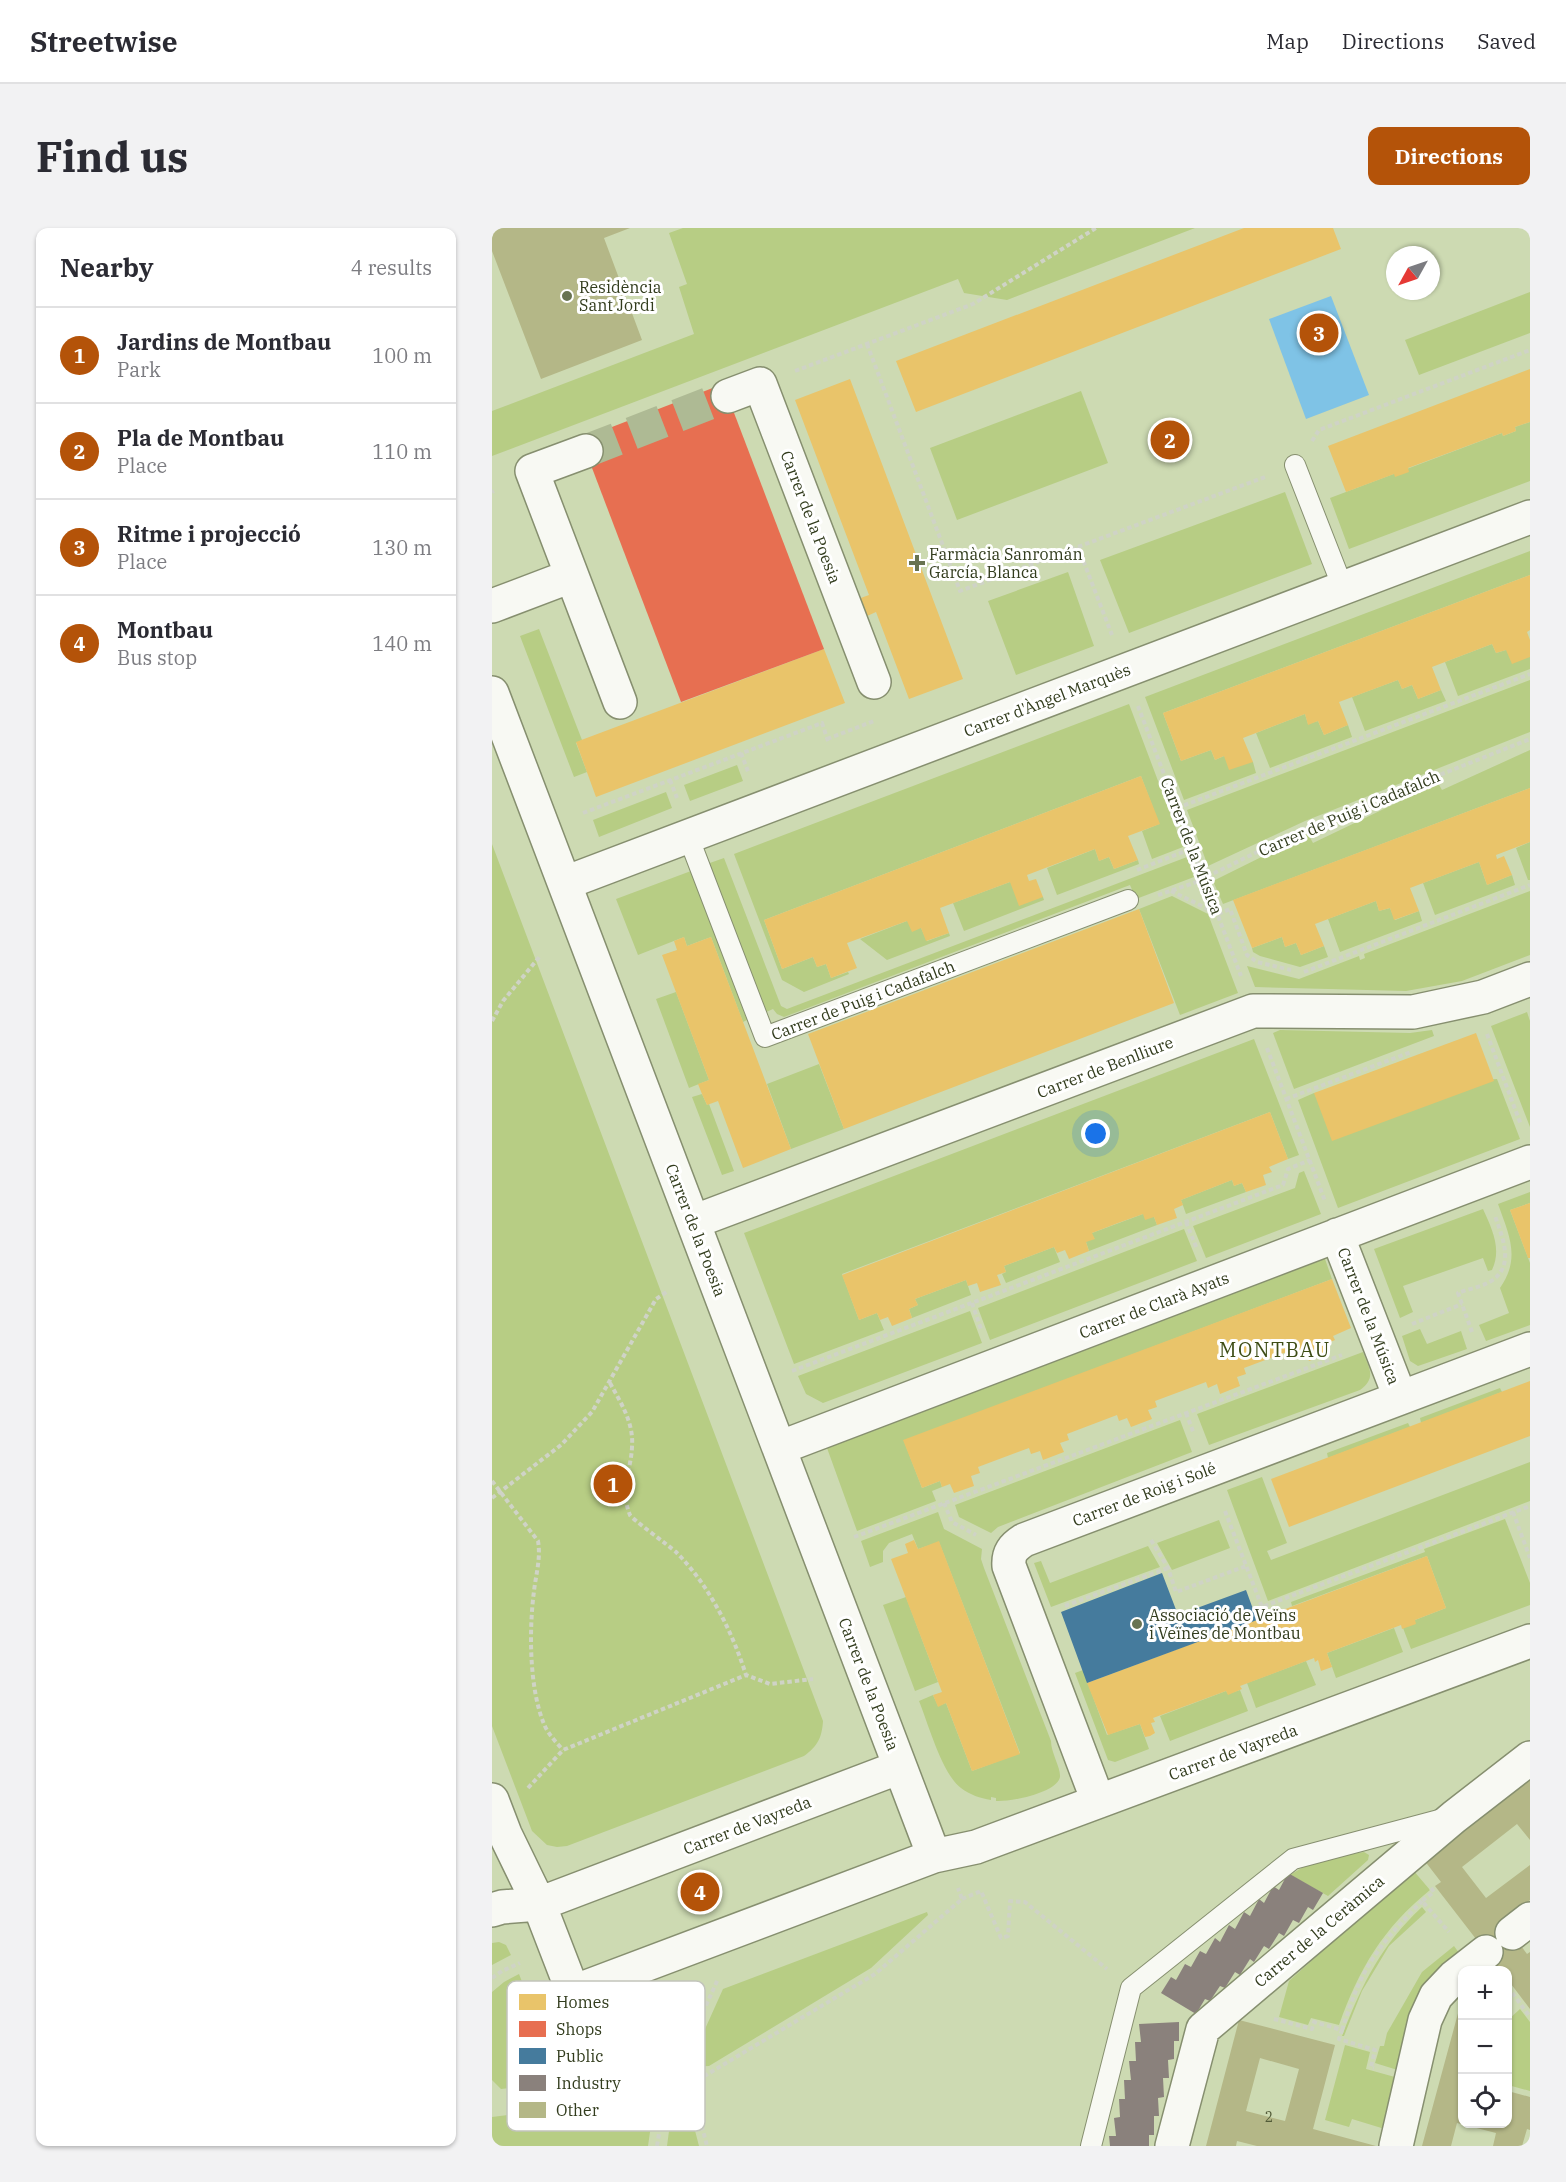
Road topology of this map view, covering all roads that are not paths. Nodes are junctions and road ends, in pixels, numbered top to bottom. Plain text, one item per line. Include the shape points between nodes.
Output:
1 (728, 396) tunnel mouth
2 (585, 451) tunnel mouth
3 (1295, 465) road end
4 (1530, 517) edge
5 (571, 576) junction
6 (1343, 588) junction
7 (492, 606) edge
8 (874, 682) dead end
9 (492, 693) edge
10 (620, 702) dead end
11 (688, 836) junction
12 (564, 883) junction
13 (1128, 900) dead end
14 (1530, 979) edge
15 (1527, 1147) edge
16 (693, 1222) junction
17 (1337, 1235) junction
18 (1530, 1348) edge
19 (1400, 1397) junction
20 (779, 1448) junction
21 (1530, 1641) edge
22 (1530, 1758) edge
23 (900, 1767) junction
24 (506, 1797) edge
25 (1098, 1801) junction
26 (1454, 1817) junction
27 (934, 1856) junction
28 (539, 1904) junction
29 (492, 1910) edge
30 (1486, 1952) dead end
31 (569, 1981) edge
32 (602, 1981) edge
33 (1091, 2146) edge
34 (1172, 2146) edge
35 (1396, 2146) edge

1 - 8 street, Carrer de la Poesia via 760,384
2 - 5 street via 532,471
3 - 6 lane
4 - 6 street, Carrer d'Àngel Marquès
5 - 7 street
5 - 10 street
6 - 11 street, Carrer d'Àngel Marquès
9 - 12 street, Carrer de la Poesia
11 - 12 street, Carrer d'Àngel Marquès
11 - 13 lane, Carrer de Puig i Cadafalch via 765,1037
12 - 16 street, Carrer de la Poesia
14 - 16 street, Carrer de Benlliure via 1484,997 1413,1012 1253,1011
15 - 17 street, Carrer de Clarà Ayats
16 - 20 street, Carrer de la Poesia
17 - 19 street, Carrer de la Música
17 - 20 street, Carrer de Clarà Ayats
18 - 19 street, Carrer de Roig i Solé
19 - 25 street, Carrer de Roig i Solé via 1024,1540 1011,1551 1009,1566
20 - 23 street, Carrer de la Poesia
21 - 25 street, Carrer de Vayreda
22 - 26 street, Carrer de la Ceràmica
23 - 27 street
23 - 28 street, Carrer de Vayreda
24 - 28 street via 505,1834
25 - 27 street, Carrer de Vayreda via 976,1847
26 - 33 lane via 1293,1859 1131,1988
26 - 34 street, Carrer de la Ceràmica via 1203,2029
27 - 32 street, Carrer de Vayreda
28 - 29 street, Carrer de Vayreda
28 - 31 street, Carrer de Vayreda
30 - 35 street via 1436,1996 1425,2020

